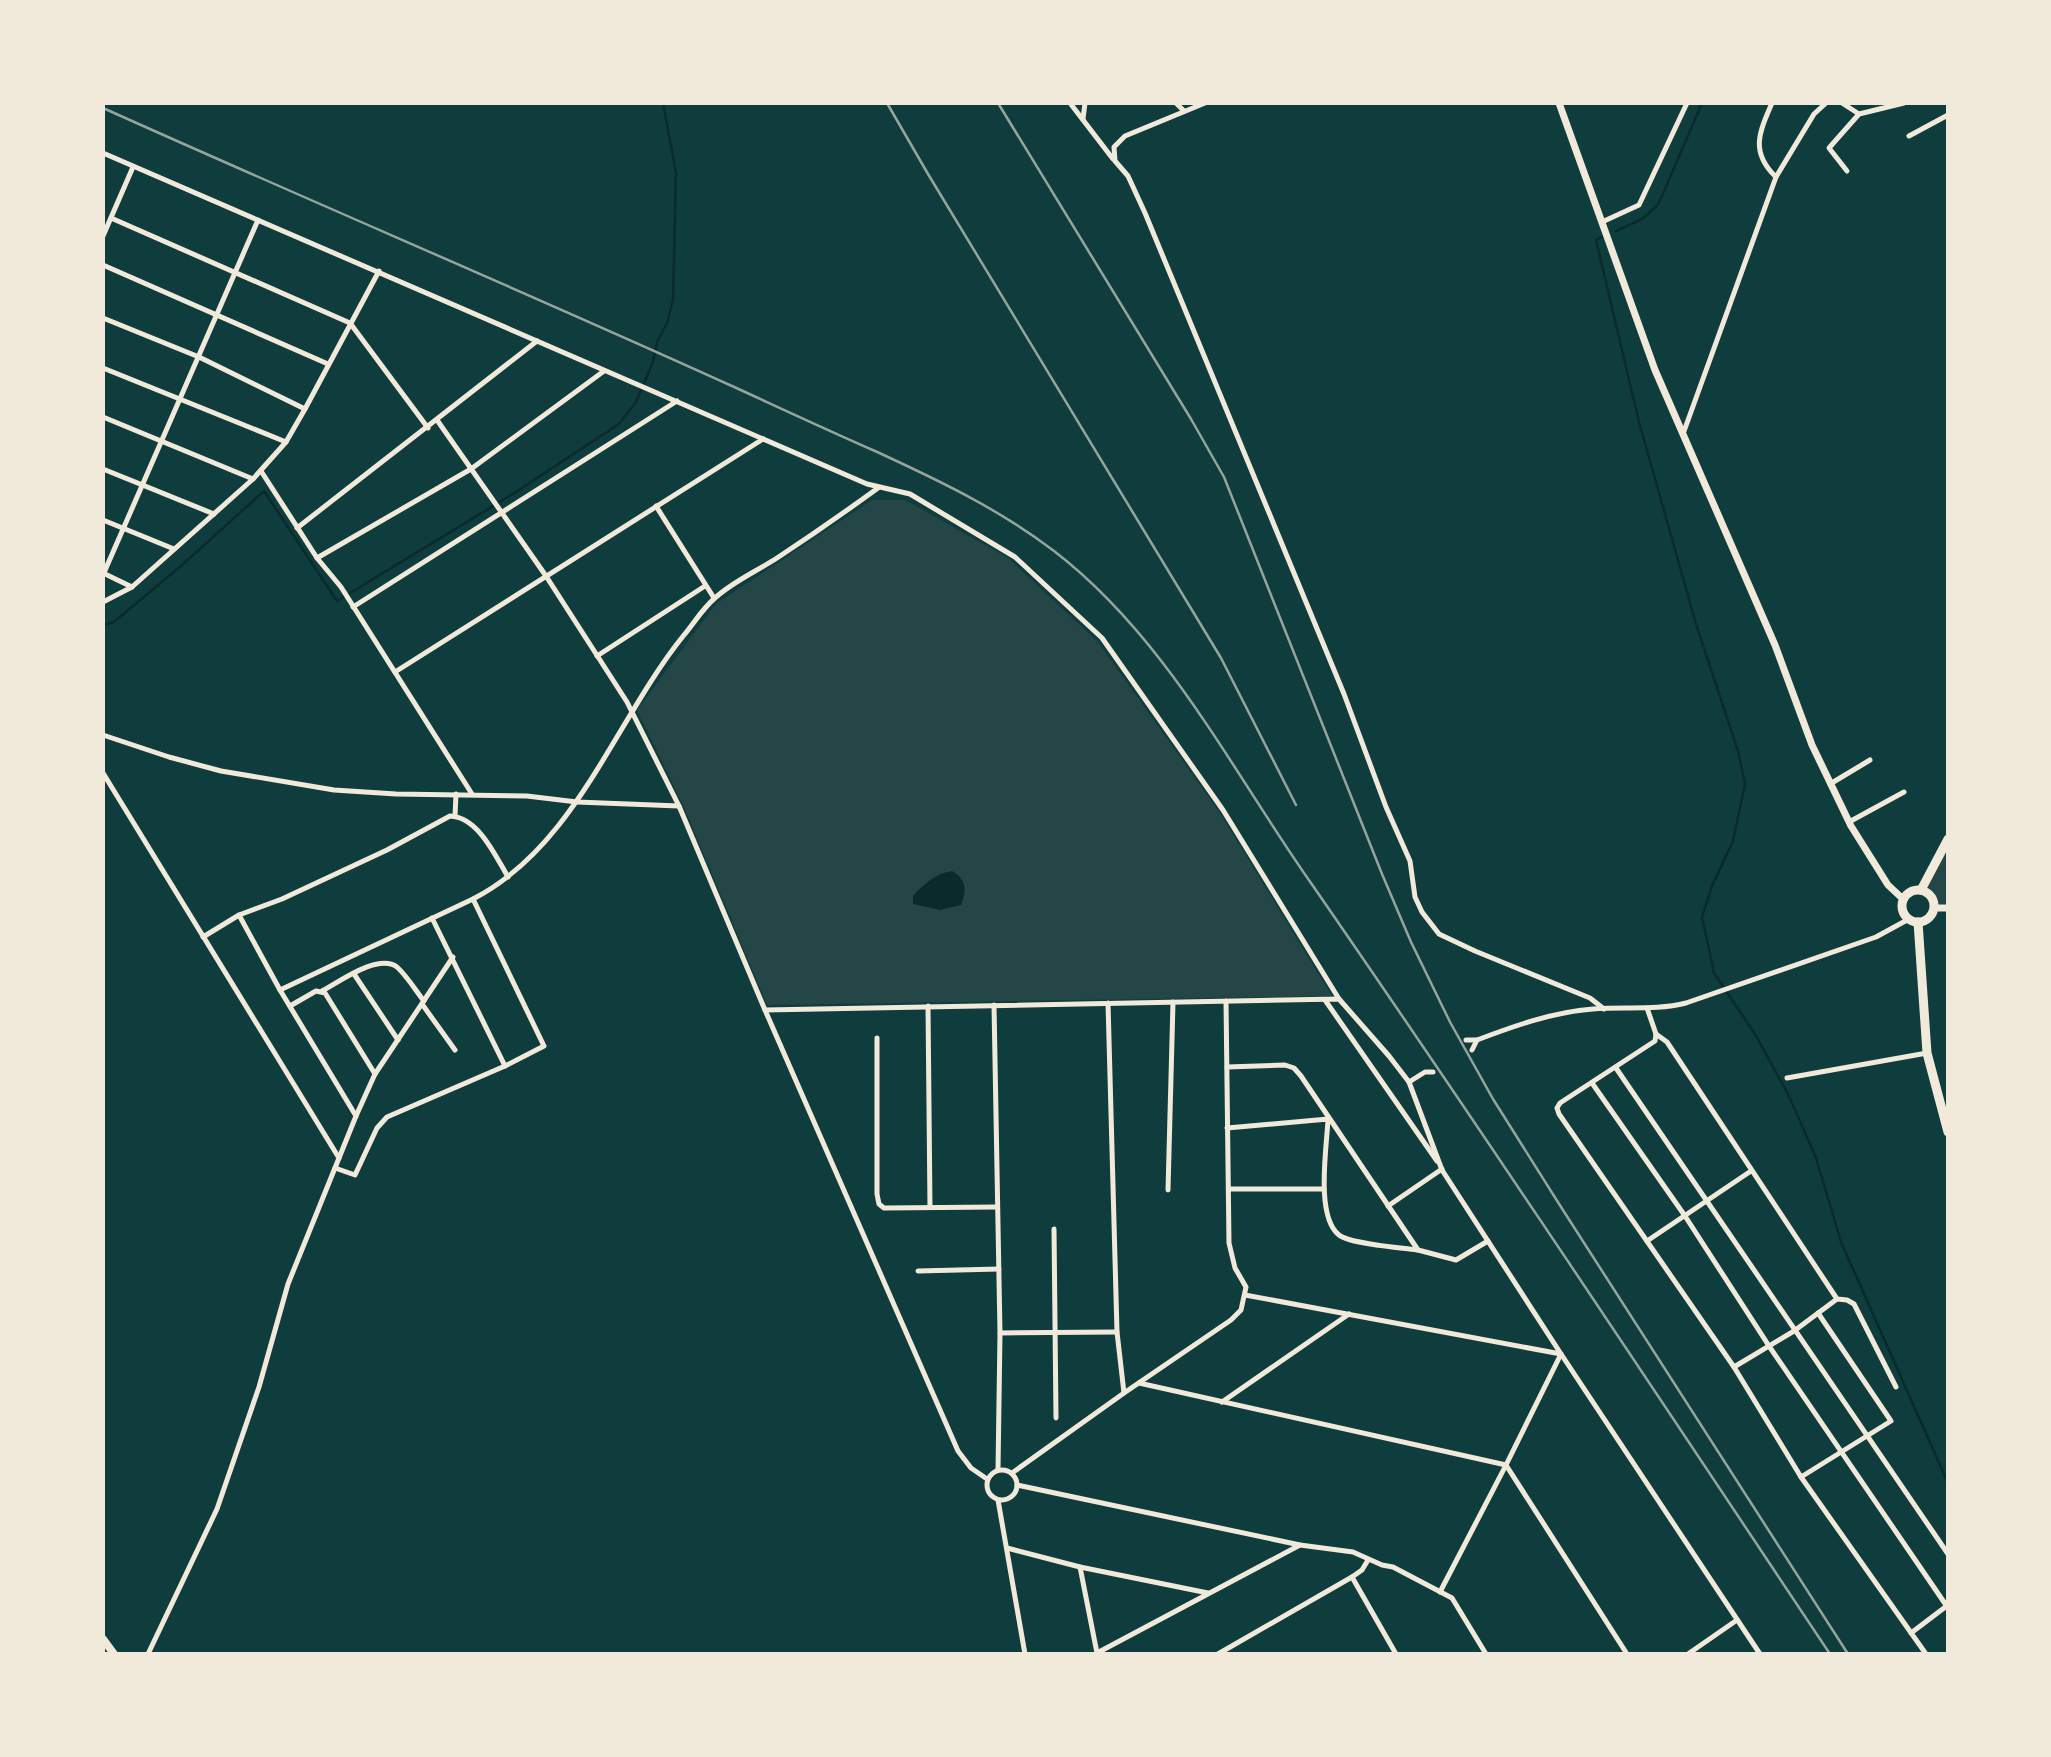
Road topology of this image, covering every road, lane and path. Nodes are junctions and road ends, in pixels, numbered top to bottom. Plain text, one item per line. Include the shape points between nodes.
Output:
1 (1070, 103) edge
2 (1086, 103) edge
3 (1175, 103) edge
4 (1205, 103) edge
5 (1559, 103) edge
6 (1687, 103) edge
7 (1772, 103) edge
8 (1826, 103) edge
9 (1842, 103) edge
10 (1903, 103) edge
11 (1185, 111) junction
12 (1859, 114) junction
13 (1948, 115) edge
14 (1083, 119) junction
15 (1909, 136) dead end
16 (103, 153) edge
17 (1115, 161) junction
18 (133, 167) junction
19 (1847, 171) dead end
20 (1776, 177) junction
21 (111, 218) junction
22 (258, 219) junction
23 (1602, 222) junction
24 (103, 236) edge
25 (103, 265) edge
26 (379, 271) junction
27 (235, 273) junction
28 (217, 314) junction
29 (103, 318) edge
30 (350, 323) junction
31 (537, 341) junction
32 (199, 357) junction
33 (328, 364) junction
34 (103, 368) edge
35 (604, 372) junction
36 (181, 399) junction
37 (677, 401) junction
38 (306, 409) junction
39 (103, 417) edge
40 (437, 420) junction
41 (428, 428) junction
42 (1683, 434) junction
43 (763, 439) junction
44 (162, 442) junction
45 (286, 442) junction
46 (471, 468) junction
47 (103, 469) edge
48 (262, 474) junction
49 (254, 479) junction
50 (144, 485) junction
51 (878, 488) junction
52 (656, 506) junction
53 (501, 511) junction
54 (214, 514) junction
55 (103, 520) edge
56 (124, 528) junction
57 (297, 528) junction
58 (174, 549) junction
59 (317, 558) junction
60 (103, 573) edge
61 (546, 576) junction
62 (705, 586) junction
63 (132, 587) junction
64 (714, 598) junction
65 (103, 602) edge
66 (352, 605) junction
67 (597, 656) junction
68 (395, 672) junction
69 (632, 711) junction
70 (103, 735) edge
71 (1870, 760) dead end
72 (103, 774) edge
73 (1830, 784) junction
74 (1904, 792) dead end
75 (456, 794) junction
76 (471, 794) junction
77 (577, 802) junction
78 (679, 806) junction
79 (455, 816) junction
80 (1849, 822) junction
81 (1948, 839) edge
82 (508, 877) junction
83 (1921, 890) junction
84 (473, 899) junction
85 (1903, 899) junction
86 (1934, 908) junction
87 (1948, 908) edge
88 (239, 915) junction
89 (432, 918) junction
90 (1914, 921) junction
91 (203, 937) junction
92 (453, 957) junction
93 (354, 974) junction
94 (280, 990) junction
95 (322, 991) junction
96 (1339, 999) junction
97 (1325, 1000) junction
98 (1226, 1001) junction
99 (1174, 1002) junction
100 (424, 1003) junction
101 (1108, 1003) junction
102 (994, 1005) junction
103 (290, 1006) junction
104 (928, 1006) junction
105 (1647, 1008) junction
106 (1604, 1009) junction
107 (765, 1010) junction
108 (1656, 1034) junction
109 (877, 1038) dead end
110 (398, 1040) junction
111 (1466, 1040) dead end
112 (1477, 1040) junction
113 (454, 1050) dead end
114 (1472, 1050) dead end
115 (1927, 1053) junction
116 (1427, 1063) dead end
117 (505, 1066) junction
118 (1227, 1067) junction
119 (1616, 1068) junction
120 (1425, 1072) junction
121 (1433, 1072) dead end
122 (375, 1074) junction
123 (1787, 1078) dead end
124 (1409, 1082) junction
125 (1592, 1083) junction
126 (356, 1116) junction
127 (1328, 1119) junction
128 (1227, 1128) junction
129 (1948, 1132) edge
130 (339, 1158) junction
131 (335, 1168) junction
132 (1443, 1170) junction
133 (1751, 1171) junction
134 (1229, 1189) junction
135 (1324, 1189) junction
136 (1168, 1190) dead end
137 (1708, 1200) junction
138 (1388, 1206) junction
139 (930, 1207) junction
140 (998, 1207) junction
141 (1685, 1216) junction
142 (1054, 1229) dead end
143 (1488, 1241) junction
144 (1647, 1241) junction
145 (1418, 1250) junction
146 (999, 1269) junction
147 (918, 1271) dead end
148 (1245, 1295) junction
149 (1838, 1299) junction
150 (1818, 1313) junction
151 (1349, 1314) junction
152 (1054, 1331) junction
153 (1794, 1331) junction
154 (1117, 1332) junction
155 (1000, 1333) junction
156 (1769, 1346) junction
157 (1561, 1354) junction
158 (1734, 1367) junction
159 (1139, 1383) junction
160 (1896, 1387) dead end
161 (1124, 1393) junction
162 (1222, 1402) junction
163 (1056, 1418) dead end
164 (1866, 1436) junction
165 (1842, 1451) junction
166 (1506, 1465) junction
167 (998, 1470) junction
168 (1012, 1474) junction
169 (1801, 1477) junction
170 (987, 1479) junction
171 (1017, 1485) junction
172 (999, 1500) junction
173 (1300, 1545) junction
174 (1007, 1548) junction
175 (1948, 1554) edge
176 (1368, 1560) junction
177 (1080, 1567) junction
178 (1352, 1577) junction
179 (1440, 1592) junction
180 (1208, 1593) junction
181 (1947, 1607) edge
182 (1737, 1620) junction
183 (1911, 1633) junction
184 (103, 1639) edge
185 (1097, 1653) edge
186 (1221, 1653) edge
187 (114, 1654) edge
188 (148, 1654) edge
189 (1025, 1654) edge
190 (1395, 1654) edge
191 (1486, 1654) edge
192 (1627, 1654) edge
193 (1688, 1654) edge
194 (1760, 1654) edge
195 (1926, 1654) edge

1 - 14 street
2 - 14 street
3 - 11 street
4 - 11 street
5 - 23 street
6 - 23 street via 1639,205
7 - 20 street via 1758,139 1765,167
8 - 20 street via 1814,114
9 - 12 street
10 - 12 street
11 - 17 street via 1125,136 1114,147
12 - 19 street via 1829,148
13 - 15 street
14 - 17 street
16 - 18 street
17 - 106 street via 1128,176 1145,213 1303,595 1410,861 1422,912 1439,934 1590,998
18 - 21 street
18 - 22 street
20 - 42 street
21 - 24 street
21 - 27 street
22 - 26 street
22 - 27 street
23 - 42 street
25 - 28 street
26 - 30 street
26 - 31 street
27 - 28 street
27 - 30 street
28 - 32 street
28 - 33 street
29 - 32 street
30 - 33 street
30 - 41 street
31 - 35 street
31 - 40 street
32 - 36 street
32 - 38 street
33 - 38 street
34 - 36 street
35 - 37 street
35 - 46 street
36 - 44 street
36 - 45 street
37 - 43 street
37 - 53 street
38 - 45 street
39 - 44 street
40 - 41 street
40 - 46 street
41 - 57 street
42 - 73 street
43 - 51 street
43 - 52 street
44 - 49 street
44 - 50 street
45 - 48 street
46 - 53 street
46 - 59 street
47 - 50 street
48 - 49 street
48 - 57 street
49 - 54 street
50 - 54 street
50 - 56 street
51 - 64 street
51 - 96 street via 910,494 1015,557 1102,638 1223,810
52 - 61 street
52 - 62 street
53 - 61 street
53 - 66 street
54 - 58 street
55 - 56 street
56 - 58 street
56 - 60 street
57 - 59 street
58 - 63 street
59 - 66 street
60 - 63 street
61 - 67 street
61 - 68 street
62 - 64 street
62 - 67 street
63 - 65 street
64 - 69 street via 668,655
66 - 68 street
67 - 69 street
68 - 76 street
69 - 77 street
69 - 78 street
70 - 75 street via 169,757 274,782 334,790
71 - 73 street
72 - 91 street
73 - 80 street
74 - 80 street
75 - 76 street
75 - 79 street
76 - 77 street
77 - 78 street
77 - 82 street
78 - 107 street
79 - 82 street via 469,822 487,841
79 - 88 street
80 - 85 street via 1888,885
81 - 83 main road
82 - 84 street
83 - 85 main road via 1911,891
83 - 86 main road via 1930,895
84 - 89 street
84 - 117 street via 544,1046
85 - 90 main road via 1902,908
86 - 87 street
86 - 90 main road via 1928,918
88 - 91 street
88 - 94 street
89 - 92 street
89 - 94 street
90 - 105 street via 1708,996
90 - 115 main road
91 - 130 street
92 - 100 street
92 - 117 street
93 - 95 street
93 - 100 street via 374,964 396,967
93 - 110 street
94 - 103 street
95 - 103 street
95 - 122 street
96 - 97 street
96 - 124 street
97 - 98 street
97 - 132 street
98 - 99 street
98 - 118 street
99 - 101 street
99 - 136 street
100 - 110 street
100 - 113 street
101 - 102 street
101 - 154 street
102 - 104 street
102 - 140 street
103 - 126 street
104 - 107 street
104 - 139 street
105 - 106 street
105 - 108 street
106 - 112 street via 1545,1017
107 - 170 street via 958,1451
108 - 119 street via 1655,1041
108 - 133 street via 1667,1042
109 - 139 street via 878,1203 884,1208
110 - 122 street
111 - 112 street
112 - 114 street
115 - 123 street
115 - 129 main road
116 - 120 street
117 - 131 street via 387,1117 355,1175
118 - 127 street via 1294,1068
118 - 128 street
119 - 125 street
119 - 137 street
120 - 121 street
120 - 124 street
122 - 126 street
124 - 132 street
125 - 141 street
125 - 144 street via 1560,1103 1559,1114
126 - 130 street
127 - 128 street
127 - 135 street
127 - 138 street
128 - 134 street
130 - 131 street
131 - 188 street via 288,1284 217,1509
132 - 138 street
132 - 143 street
133 - 137 street
133 - 149 street
134 - 135 street
134 - 148 street via 1229,1243
135 - 145 street via 1327,1212 1339,1234
137 - 141 street
137 - 153 street
138 - 145 street
139 - 140 street
140 - 146 street
141 - 144 street
141 - 156 street
142 - 152 street
143 - 145 street via 1456,1260
143 - 157 street
144 - 158 street
146 - 147 street
146 - 155 street
148 - 151 street
148 - 159 street via 1241,1310 1231,1320
149 - 150 street
149 - 160 street via 1854,1304
150 - 153 street
150 - 164 street via 1891,1421
151 - 157 street
151 - 162 street
152 - 154 street
152 - 155 street
152 - 163 street
153 - 156 street
153 - 164 street
154 - 161 street
155 - 167 street
156 - 158 street
156 - 165 street
157 - 166 street
157 - 182 street
158 - 169 street
159 - 161 street
159 - 162 street
161 - 168 street
162 - 166 street
164 - 165 street
164 - 175 street
165 - 169 street
165 - 181 street
166 - 179 street
166 - 192 street
167 - 168 street
167 - 170 street
168 - 171 street
169 - 183 street
170 - 172 street via 988,1492
171 - 172 street via 1012,1497
171 - 173 street
172 - 174 street
173 - 176 street via 1353,1552
173 - 180 street
174 - 177 street
174 - 189 street
176 - 178 street
176 - 179 street via 1393,1567
177 - 180 street
177 - 185 street
178 - 186 street
178 - 190 street
179 - 191 street via 1452,1598
180 - 185 street
181 - 183 street
182 - 193 street
182 - 194 street
183 - 195 street
184 - 187 main road

